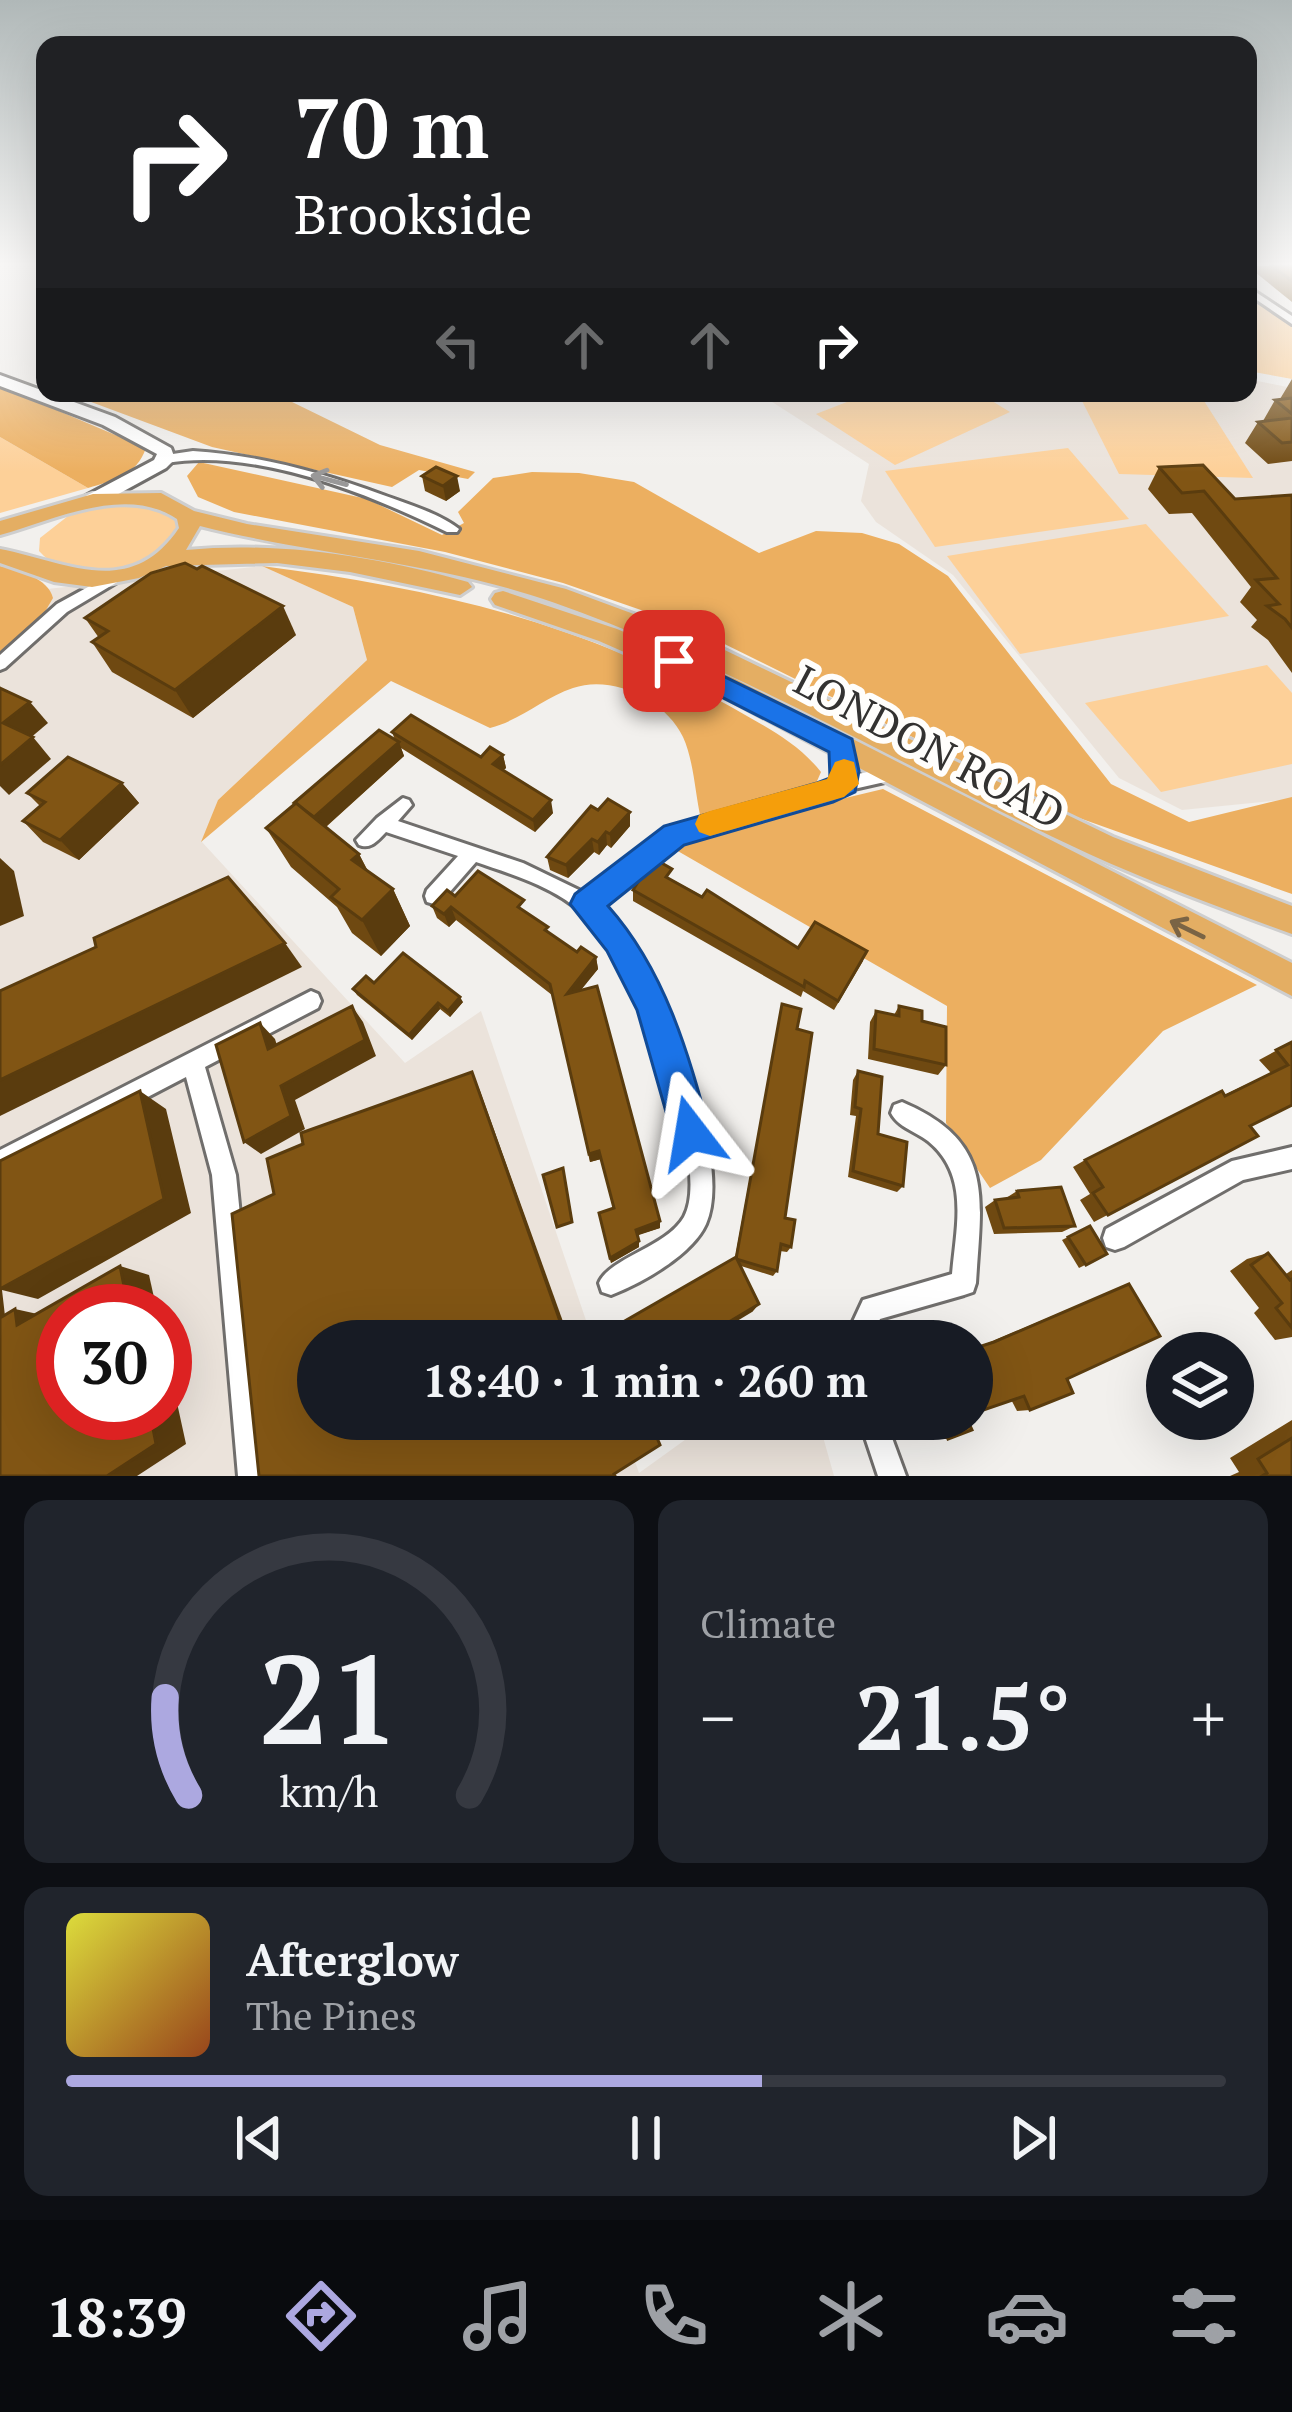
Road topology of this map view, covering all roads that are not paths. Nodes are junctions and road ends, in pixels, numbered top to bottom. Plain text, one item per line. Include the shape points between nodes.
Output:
1 (0, 380) edge
2 (36, 394) edge
3 (56, 402) edge
4 (163, 462) junction
5 (161, 499) junction
6 (93, 500) junction
7 (56, 515) junction
8 (187, 516) junction
9 (445, 525) dead end
10 (0, 528) edge
11 (0, 556) edge
12 (166, 559) junction
13 (26, 560) junction
14 (53, 574) junction
15 (119, 575) junction
16 (62, 608) junction
17 (0, 664) edge
18 (843, 747) junction
19 (892, 774) junction
20 (844, 784) junction
21 (403, 805) dead end
22 (383, 824) junction
23 (365, 840) dead end
24 (473, 852) junction
25 (434, 896) edge
26 (586, 904) junction
27 (1292, 920) edge
28 (1292, 980) edge
29 (311, 1001) dead end
30 (193, 1062) junction
31 (902, 1113) dead end
32 (1292, 1158) edge
33 (0, 1162) edge
34 (1115, 1238) dead end
35 (611, 1283) dead end
36 (867, 1320) edge
37 (879, 1440) edge
38 (251, 1476) edge
39 (892, 1476) edge

1 - 2 main road
3 - 4 main road via 144,437 165,452
4 - 5 main road
4 - 6 main road
9 -> 4 street via 324,478 193,453
5 - 6 highway
5 - 8 highway, LONDON ROAD
6 - 7 highway
7 - 10 highway
7 - 13 highway via 29,538
8 - 12 highway via 184,541
8 - 27 highway, LONDON ROAD via 419,558 627,619 1102,846
11 - 13 highway
12 - 15 highway, LONDON ROAD
12 - 18 highway, LONDON ROAD via 275,553 469,590 674,661
13 - 14 highway
14 - 15 highway, LONDON ROAD
14 - 16 street
15 - 16 street
16 - 17 street
18 - 19 highway, LONDON ROAD
18 - 20 street
19 - 20 street
28 -> 19 highway, LONDON ROAD
20 - 26 street via 675,835
21 - 22 street
22 - 23 street
22 - 24 street
24 - 25 street
24 - 26 street
26 - 35 street via 618,940 651,1003 702,1176 696,1219 683,1236
29 - 30 street
30 - 33 street
30 - 38 street via 224,1174
31 - 36 street via 937,1128 965,1164 964,1283 872,1309
32 - 34 street via 1240,1169
37 - 39 street

